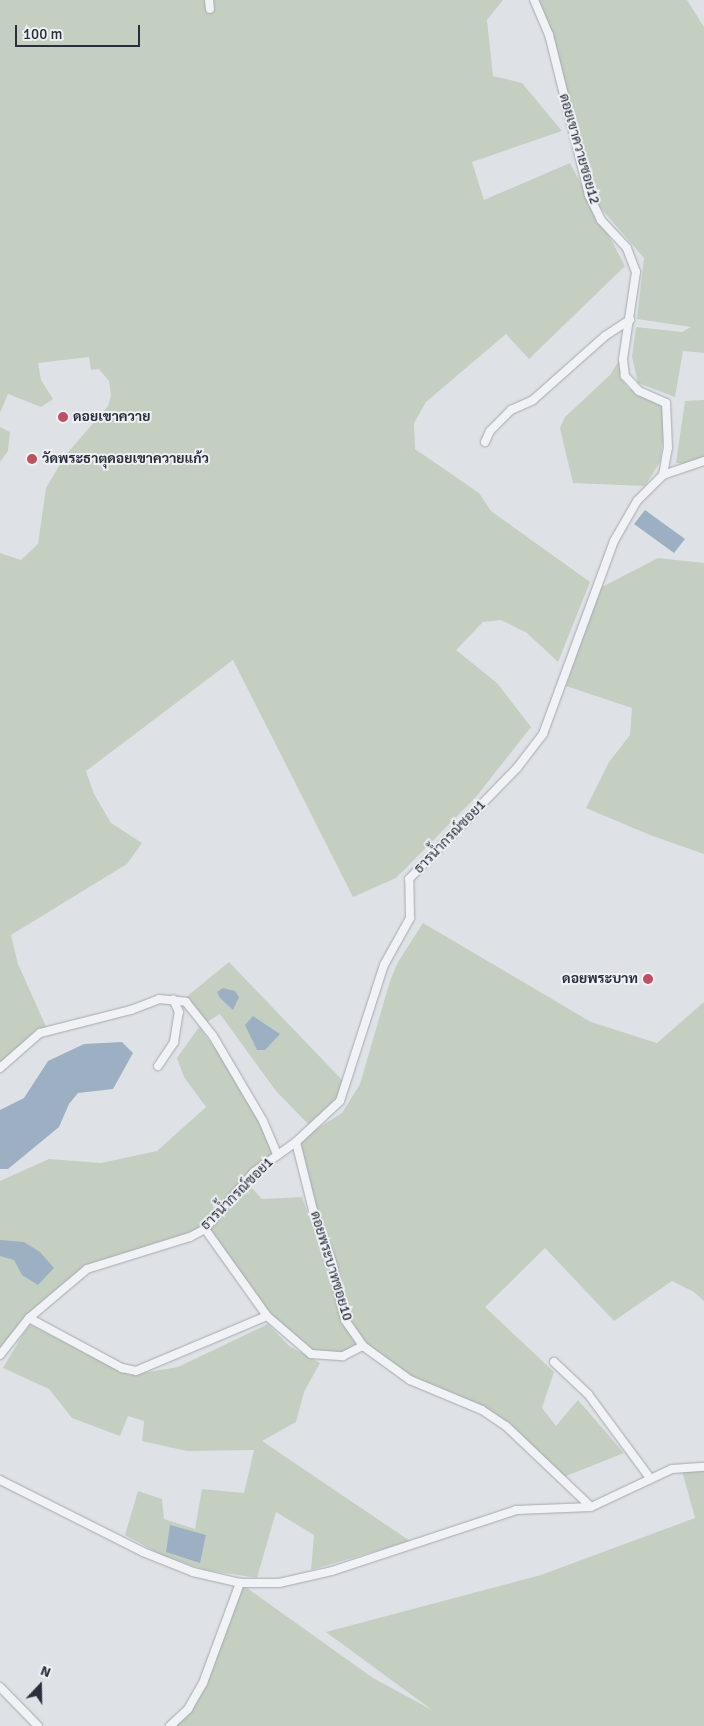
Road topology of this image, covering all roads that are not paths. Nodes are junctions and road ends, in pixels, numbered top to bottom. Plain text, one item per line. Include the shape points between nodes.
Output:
1 (209, 0) edge
2 (534, 0) edge
3 (210, 9) dead end
4 (630, 320) junction
5 (485, 442) dead end
6 (704, 461) edge
7 (663, 475) junction
8 (173, 999) junction
9 (158, 1066) dead end
10 (0, 1068) edge
11 (296, 1142) junction
12 (277, 1154) junction
13 (205, 1229) junction
14 (267, 1316) junction
15 (29, 1318) junction
16 (363, 1346) junction
17 (0, 1355) edge
18 (554, 1362) dead end
19 (704, 1467) edge
20 (650, 1478) junction
21 (0, 1480) edge
22 (591, 1507) junction
23 (240, 1583) junction
24 (0, 1687) edge
25 (38, 1726) edge
26 (170, 1726) edge

1 - 3 street
2 - 4 street, ดอยเขาควายซอย12 via 549,35 589,195 601,220 627,248 636,272
4 - 5 street via 612,330 533,400 511,410 490,431
4 - 7 street via 623,360 625,376 639,392 666,403 668,448
6 - 7 street
7 - 11 street, ธารน้ำกรณ์ซอย1 via 636,502 614,541 543,734 517,768 409,879 410,918 384,965 340,1101
8 - 9 street via 179,1012 174,1042
8 - 10 street via 159,999 131,1010 40,1033
8 - 12 street via 186,1002 202,1020 263,1121
11 - 12 street, ธารน้ำกรณ์ซอย1
11 - 16 street, ดอยพระบาทซอย10 via 313,1210 332,1262 345,1320
12 - 13 street, ธารน้ำกรณ์ซอย1 via 254,1172
13 - 14 street
13 - 15 street, ธารน้ำกรณ์ซอย1 via 190,1237 87,1269
14 - 15 street via 136,1371 122,1368
14 - 16 street via 316,1356 343,1356
15 - 17 street, ธารน้ำกรณ์ซอย1
16 - 22 street, ดอยพระบาทซอย10 via 410,1380 482,1410 506,1426
18 - 20 street via 588,1394
19 - 20 street via 672,1469
20 - 22 street
21 - 23 street via 143,1552 192,1572
22 - 23 street via 516,1510 332,1571 278,1583
23 - 26 street via 203,1683 188,1709
24 - 25 street

